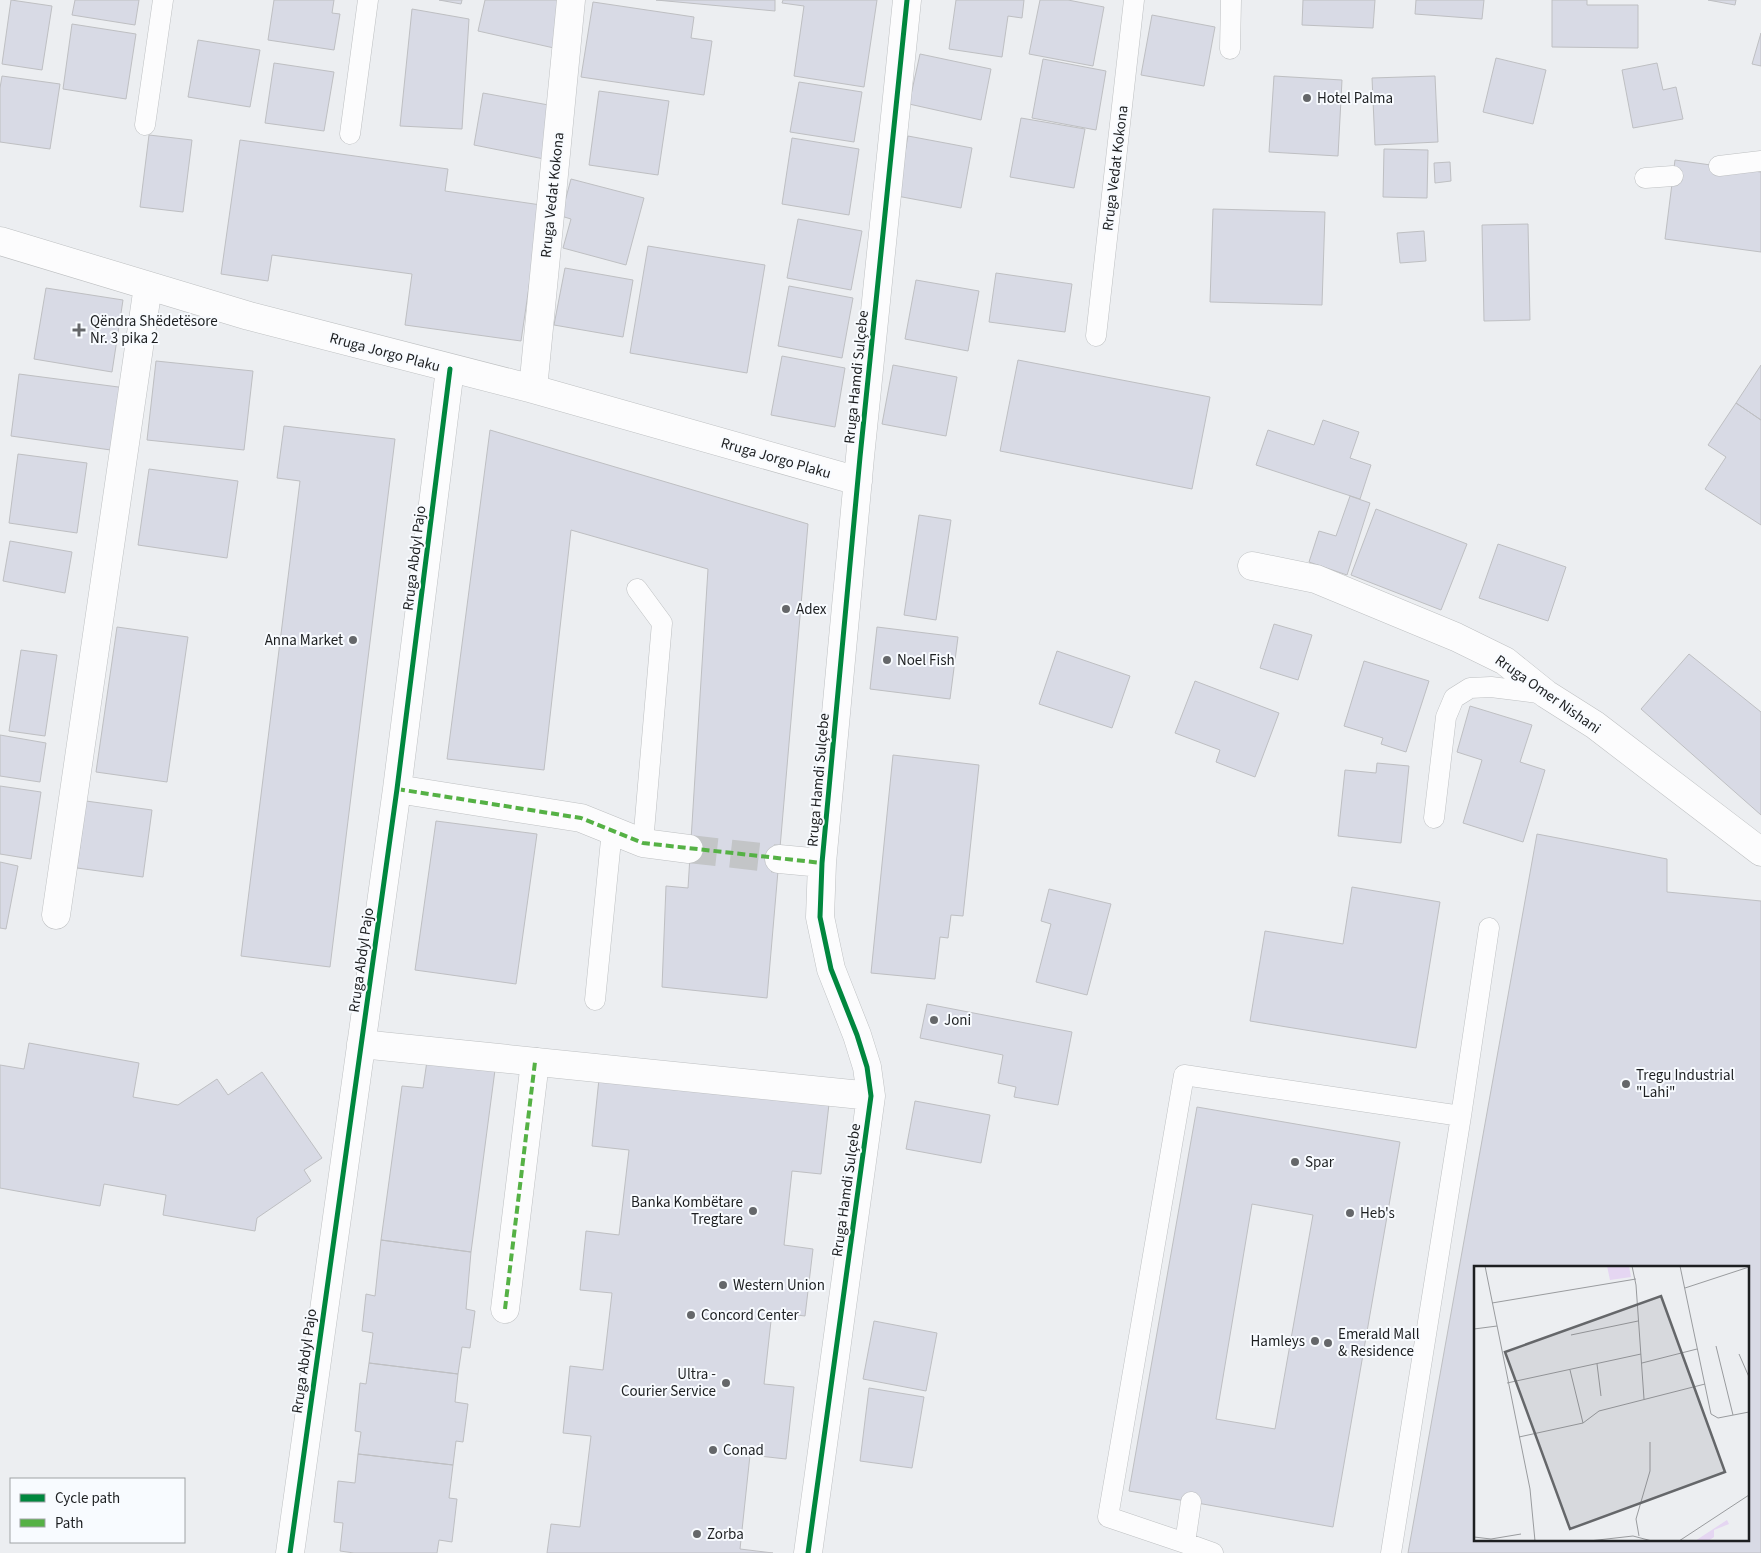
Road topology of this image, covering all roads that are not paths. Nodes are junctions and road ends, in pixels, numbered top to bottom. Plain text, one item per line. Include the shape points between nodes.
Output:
1 (162, 0) edge
2 (368, 0) edge
3 (571, 0) edge
4 (908, 0) edge
5 (1134, 0) edge
6 (1231, 0) edge
7 (1230, 49) dead end
8 (145, 125) dead end
9 (350, 134) dead end
10 (1761, 161) edge
11 (1719, 166) dead end
12 (1673, 176) dead end
13 (1645, 178) dead end
14 (0, 241) edge
15 (148, 286) junction
16 (1096, 336) dead end
17 (450, 369) junction
18 (533, 389) junction
19 (858, 481) junction
20 (1252, 566) dead end
21 (637, 589) dead end
22 (1546, 694) junction
23 (397, 789) junction
24 (1434, 818) dead end
25 (612, 830) junction
26 (643, 843) junction
27 (689, 849) tunnel mouth
28 (1761, 852) edge
29 (779, 859) tunnel mouth
30 (822, 863) junction
31 (56, 915) dead end
32 (1489, 928) dead end
33 (594, 1000) dead end
34 (361, 1044) junction
35 (535, 1062) junction
36 (872, 1096) junction
37 (1461, 1116) junction
38 (505, 1309) dead end
39 (1191, 1502) dead end
40 (1185, 1543) junction
41 (290, 1553) edge
42 (808, 1553) edge
43 (1213, 1553) edge
44 (1391, 1553) edge

1 - 8 lane
2 - 9 lane
3 - 18 street, Rruga Vedat Kokona
4 - 19 street, Rruga Hamdi Sulçebe
5 - 16 lane, Rruga Vedat Kokona
6 - 7 lane
10 - 11 lane
12 - 13 lane
14 - 15 street, Rruga Jorgo Plaku
15 - 17 street, Rruga Jorgo Plaku
15 - 31 street
17 - 18 street, Rruga Jorgo Plaku
17 - 23 street, Rruga Abdyl Pajo
18 - 19 street, Rruga Jorgo Plaku
19 - 30 street, Rruga Hamdi Sulçebe
20 - 22 street, Rruga Omer Nishani via 1316,579 1456,638 1505,661
21 - 26 lane via 662,623
22 - 24 lane via 1491,687 1470,688 1454,698 1446,717
22 - 28 street, Rruga Omer Nishani via 1596,725
23 - 25 street via 581,818
23 - 34 street, Rruga Abdyl Pajo
25 - 26 street
25 - 33 lane
26 - 27 street
29 - 30 street, Rruga Hamdi Sulçebe
30 - 36 street, Rruga Hamdi Sulçebe via 820,917 831,969 860,1043
32 - 37 lane
34 - 35 street
34 - 41 street, Rruga Abdyl Pajo
35 - 36 street
35 - 38 street
36 - 42 street, Rruga Hamdi Sulçebe
37 - 40 lane via 1184,1075 1108,1517
37 - 44 lane
39 - 40 lane
40 - 43 lane

